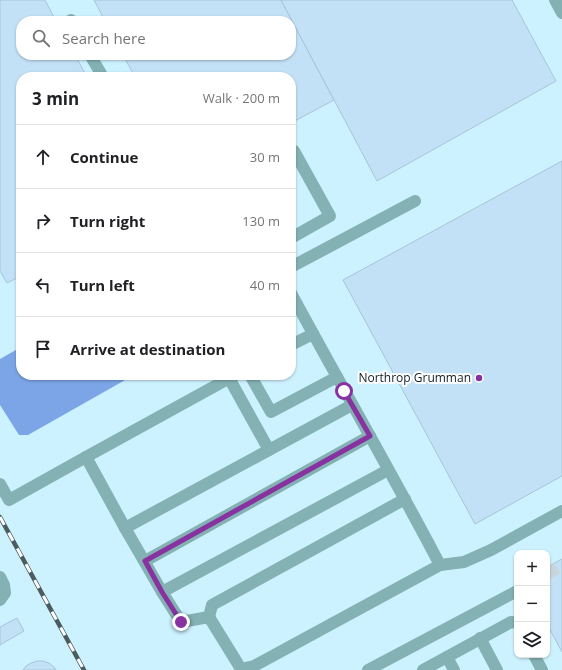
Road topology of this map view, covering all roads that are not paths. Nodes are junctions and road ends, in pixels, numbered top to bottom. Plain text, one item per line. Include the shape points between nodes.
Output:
1 (555, 0) edge
2 (562, 13) edge
3 (93, 60) edge
4 (99, 72) edge
5 (296, 155) edge
6 (415, 201) dead end
7 (296, 235) edge
8 (296, 264) edge
9 (296, 302) edge
10 (313, 334) junction
11 (296, 342) edge
12 (337, 377) junction
13 (227, 380) edge
14 (234, 380) edge
15 (253, 380) edge
16 (352, 405) junction
17 (370, 436) junction
18 (269, 450) junction
19 (86, 457) junction
20 (388, 470) junction
21 (0, 484) edge
22 (405, 499) junction
23 (562, 511) edge
24 (125, 528) junction
25 (145, 561) junction
26 (440, 565) junction
27 (0, 576) edge
28 (162, 592) junction
29 (514, 593) edge
30 (3, 596) edge
31 (210, 617) junction
32 (514, 622) edge
33 (480, 638) junction
34 (447, 657) junction
35 (536, 658) edge
36 (368, 670) edge
37 (423, 670) edge
38 (454, 670) edge
39 (497, 670) edge
40 (542, 670) edge

1 - 2 lane
3 - 4 lane
5 - 7 lane via 330,216
6 - 8 lane
9 - 10 lane
10 - 11 lane
10 - 12 lane
12 - 15 lane via 271,412
12 - 16 lane
13 - 19 lane
14 - 18 lane
16 - 17 lane
16 - 18 lane
17 - 20 lane
17 - 25 lane
18 - 24 lane
19 - 21 lane via 9,500
19 - 24 lane
20 - 22 lane
20 - 28 lane
22 - 26 lane
22 - 31 lane via 212,605
23 - 26 lane via 464,562
24 - 25 lane
25 - 28 lane
26 - 31 lane via 254,666 241,669
27 - 30 lane via 4,585
28 - 31 lane via 181,622
29 - 36 lane
32 - 33 lane
33 - 34 lane
33 - 39 lane
34 - 37 lane
34 - 38 lane
35 - 40 lane

